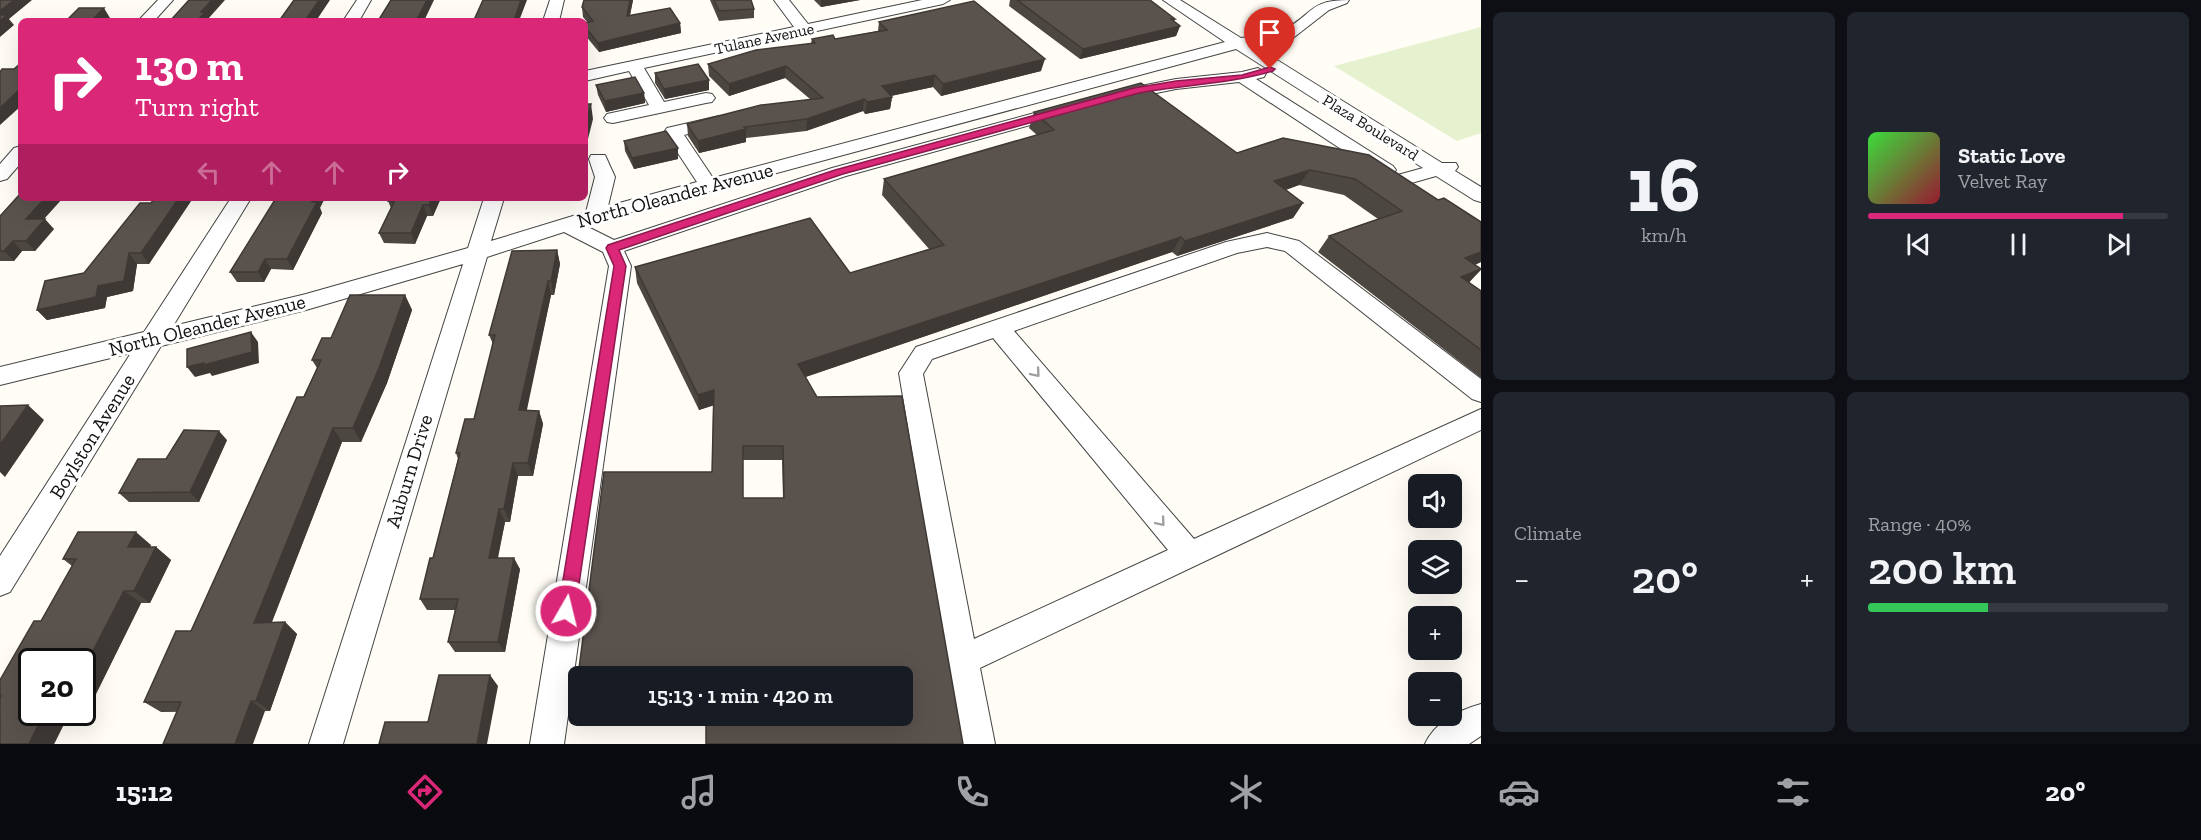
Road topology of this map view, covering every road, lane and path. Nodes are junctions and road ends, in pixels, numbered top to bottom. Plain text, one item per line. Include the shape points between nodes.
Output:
1 (166, 0) edge
2 (364, 0) edge
3 (557, 0) edge
4 (781, 0) edge
5 (943, 0) edge
6 (1170, 0) edge
7 (1191, 0) edge
8 (1342, 0) edge
9 (149, 18) edge
10 (353, 18) edge
11 (552, 18) edge
12 (804, 29) junction
13 (1249, 42) junction
14 (634, 65) junction
15 (1277, 68) junction
16 (588, 75) edge
17 (1242, 77) junction
18 (706, 98) dead end
19 (1103, 100) edge
20 (1080, 106) edge
21 (656, 109) junction
22 (613, 118) dead end
23 (722, 120) edge
24 (665, 134) junction
25 (18, 156) edge
26 (598, 159) dead end
27 (1448, 167) junction
28 (0, 175) edge
29 (1481, 179) edge
30 (1401, 180) junction
31 (708, 185) junction
32 (1421, 193) edge
33 (1481, 196) edge
34 (239, 201) edge
35 (493, 201) edge
36 (595, 216) junction
37 (565, 225) junction
38 (612, 248) junction
39 (476, 254) junction
40 (998, 328) junction
41 (153, 338) junction
42 (0, 376) edge
43 (1481, 392) edge
44 (1480, 421) edge
45 (1189, 554) junction
46 (0, 582) edge
47 (963, 660) junction
48 (1481, 720) edge
49 (326, 744) edge
50 (547, 744) edge
51 (978, 744) edge
52 (1442, 744) edge

1 - 9 street
2 - 10 street
3 - 11 street
4 - 12 street
5 - 12 street, Tulane Avenue
6 - 13 street, Plaza Boulevard
7 - 13 street, Plaza Boulevard
8 - 13 street, North Oleander Avenue via 1324,7 1287,34
12 - 14 street, Tulane Avenue
13 - 15 street, Plaza Boulevard
13 - 27 street, Plaza Boulevard
13 - 31 street, North Oleander Avenue
14 - 16 street, Tulane Avenue
14 - 21 street
15 - 17 street
15 - 27 street, Plaza Boulevard
17 - 19 street via 1138,90
17 - 30 street
18 - 21 street
20 - 38 street via 839,172
21 - 22 street
21 - 24 street
23 - 24 street
24 - 31 street
25 - 28 street
26 - 36 street via 605,177
27 - 29 street, Plaza Boulevard
27 - 30 street
27 - 33 street, Plaza Boulevard
30 - 32 street
31 - 36 street, North Oleander Avenue
34 - 41 street, Boylston Avenue
35 - 39 street, Auburn Drive
36 - 37 street, North Oleander Avenue
37 - 38 street
37 - 39 street, North Oleander Avenue
38 - 50 street via 620,266
39 - 41 street, North Oleander Avenue via 306,302
39 - 49 street, Auburn Drive
40 - 43 street via 1267,240 1292,246
40 -> 45 street
40 - 47 street via 924,353 911,373
41 - 42 street, North Oleander Avenue
41 - 46 street, Boylston Avenue
44 - 45 street
45 - 47 street
47 - 51 street
48 - 52 street via 1468,723

